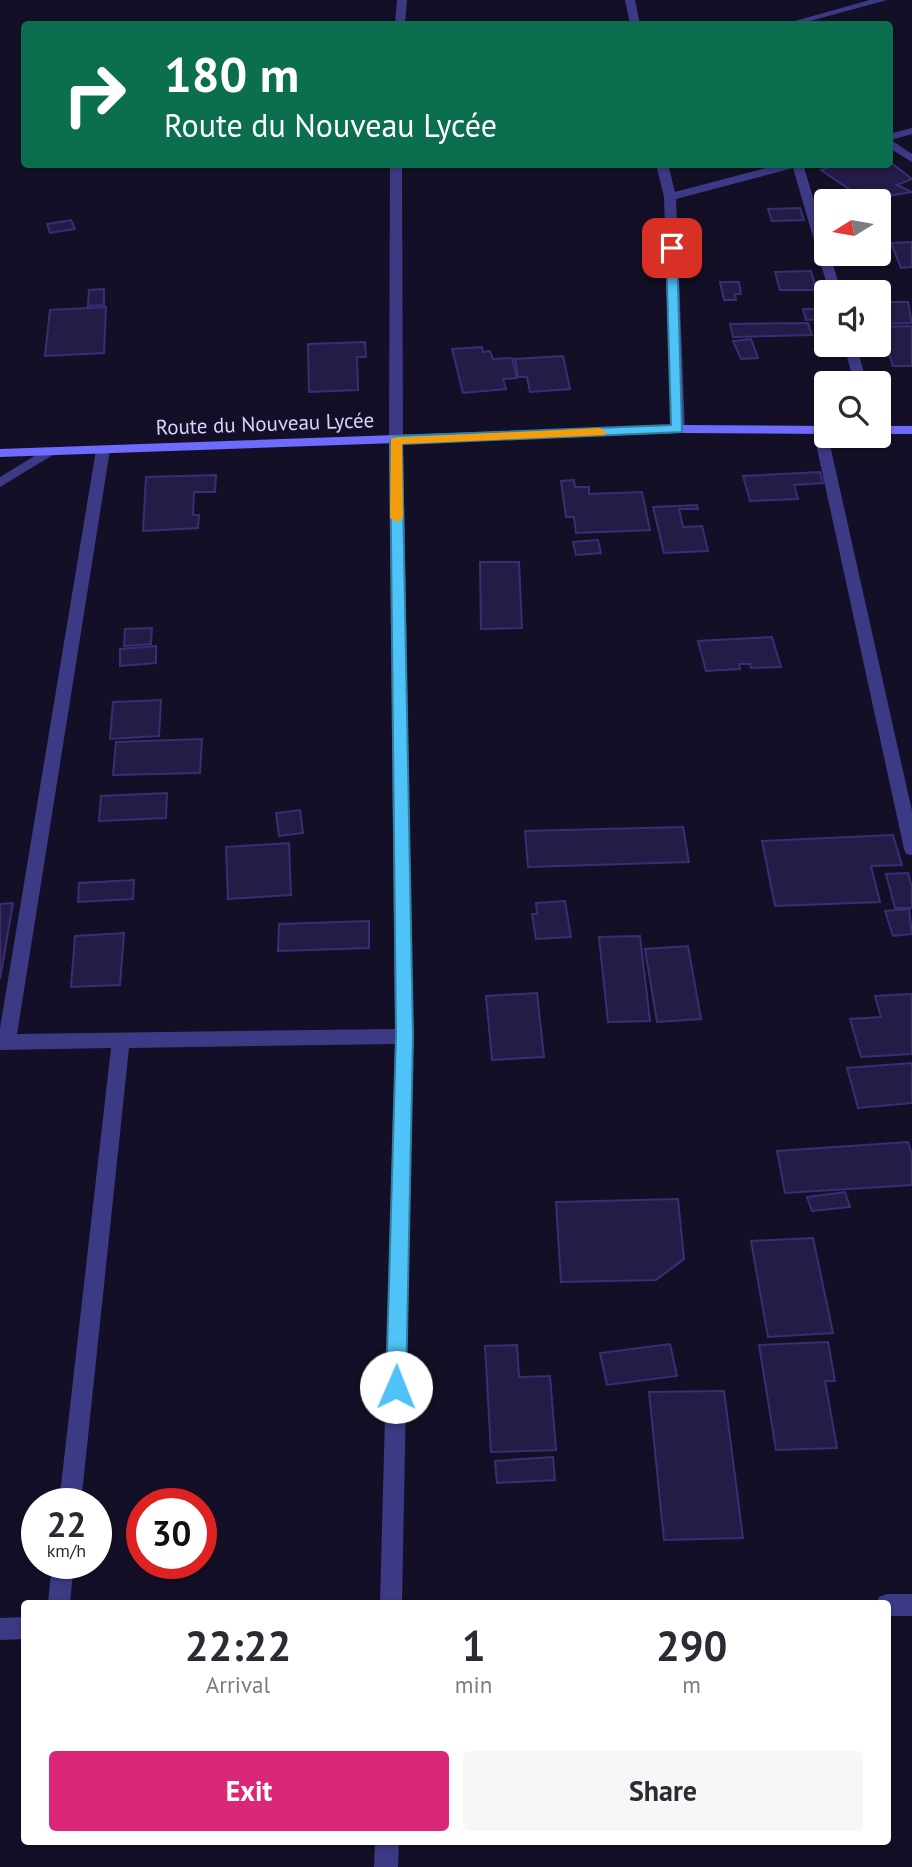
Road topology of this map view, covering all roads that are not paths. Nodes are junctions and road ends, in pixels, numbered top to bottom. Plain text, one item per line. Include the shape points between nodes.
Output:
1 (402, 0) edge
2 (630, 0) edge
3 (882, 0) edge
4 (400, 21) edge
5 (634, 21) edge
6 (801, 21) edge
7 (912, 131) edge
8 (893, 138) edge
9 (893, 143) edge
10 (912, 159) edge
11 (396, 168) edge
12 (663, 168) edge
13 (782, 168) edge
14 (798, 168) edge
15 (670, 197) junction
16 (831, 280) edge
17 (678, 429) junction
18 (814, 430) edge
19 (891, 430) edge
20 (912, 430) edge
21 (396, 440) junction
22 (827, 448) edge
23 (103, 450) junction
24 (0, 453) edge
25 (46, 453) junction
26 (0, 483) edge
27 (912, 849) edge
28 (404, 1036) junction
29 (121, 1040) junction
30 (4, 1041) edge
31 (72, 1488) edge
32 (61, 1579) edge
33 (59, 1600) edge
34 (391, 1600) edge
35 (891, 1605) edge
36 (912, 1605) edge
37 (21, 1628) edge
38 (0, 1629) edge
39 (387, 1845) edge
40 (386, 1867) edge

1 - 4 street
2 - 5 street
3 - 6 street
7 - 8 street
9 - 10 street
11 - 21 street
12 - 15 street
13 - 15 street
14 - 16 street
15 - 17 street
17 - 18 street, Route du Nouveau Lycée
17 - 21 street, Route du Nouveau Lycée
19 - 20 street
21 - 23 street, Route du Nouveau Lycée
21 - 28 street
22 - 27 street
23 - 25 street, Route du Nouveau Lycée
23 - 30 street
24 - 25 street, Route du Nouveau Lycée
25 - 26 street
28 - 29 street
28 - 34 street
29 - 30 street
29 - 31 street
32 - 33 street
35 - 36 street
37 - 38 street
39 - 40 street

